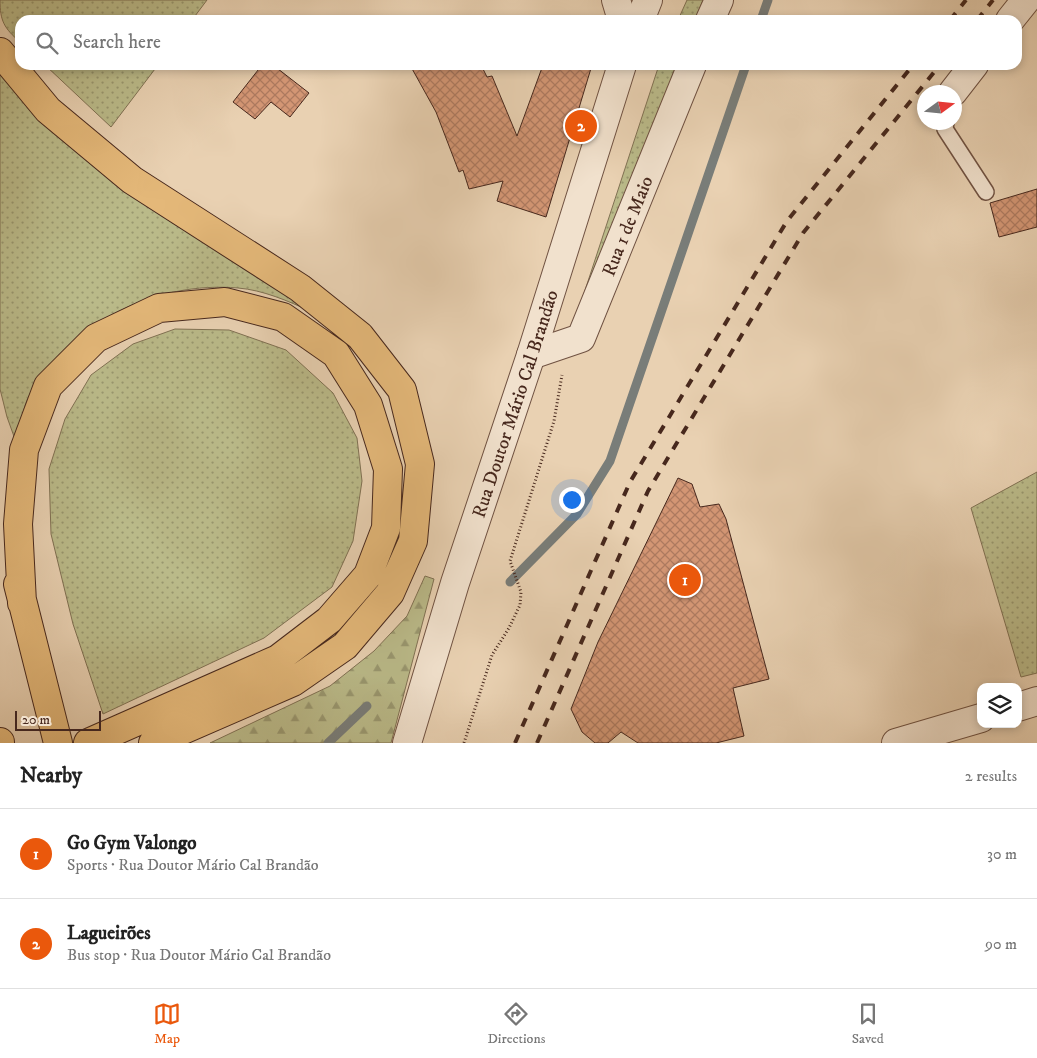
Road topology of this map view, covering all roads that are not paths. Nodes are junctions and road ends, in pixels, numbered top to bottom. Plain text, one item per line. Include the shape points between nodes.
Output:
1 (616, 0) edge
2 (648, 0) edge
3 (718, 0) edge
4 (1026, 0) edge
5 (620, 15) edge
6 (642, 15) edge
7 (712, 15) edge
8 (1014, 15) edge
9 (0, 52) edge
10 (620, 70) edge
11 (690, 70) edge
12 (970, 70) edge
13 (958, 85) edge
14 (946, 130) edge
15 (986, 192) dead end
16 (531, 355) junction
17 (0, 514) edge
18 (22, 603) junction
19 (1037, 701) edge
20 (1022, 706) edge
21 (977, 719) edge
22 (58, 743) edge
23 (88, 743) edge
24 (154, 743) edge
25 (408, 743) edge
26 (896, 743) edge

1 - 5 street
2 - 6 street
3 - 7 street
4 - 8 street
9 - 24 highway via 48,110 132,180 300,288 360,336 402,390 420,464 412,541 390,593 345,646 293,682
10 - 16 street, Rua Doutor Mário Cal Brandão
11 - 16 street, Rua 1 de Maio via 582,338
12 - 13 street
14 - 15 lane
16 - 25 street, Rua Doutor Mário Cal Brandão via 462,564
17 - 18 highway
18 - 22 highway
18 - 23 highway via 18,524 24,450 48,386 96,338 159,308 225,302 283,318 336,354 368,405 388,469 386,528 368,575 329,620 278,659
19 - 20 street
21 - 26 street

